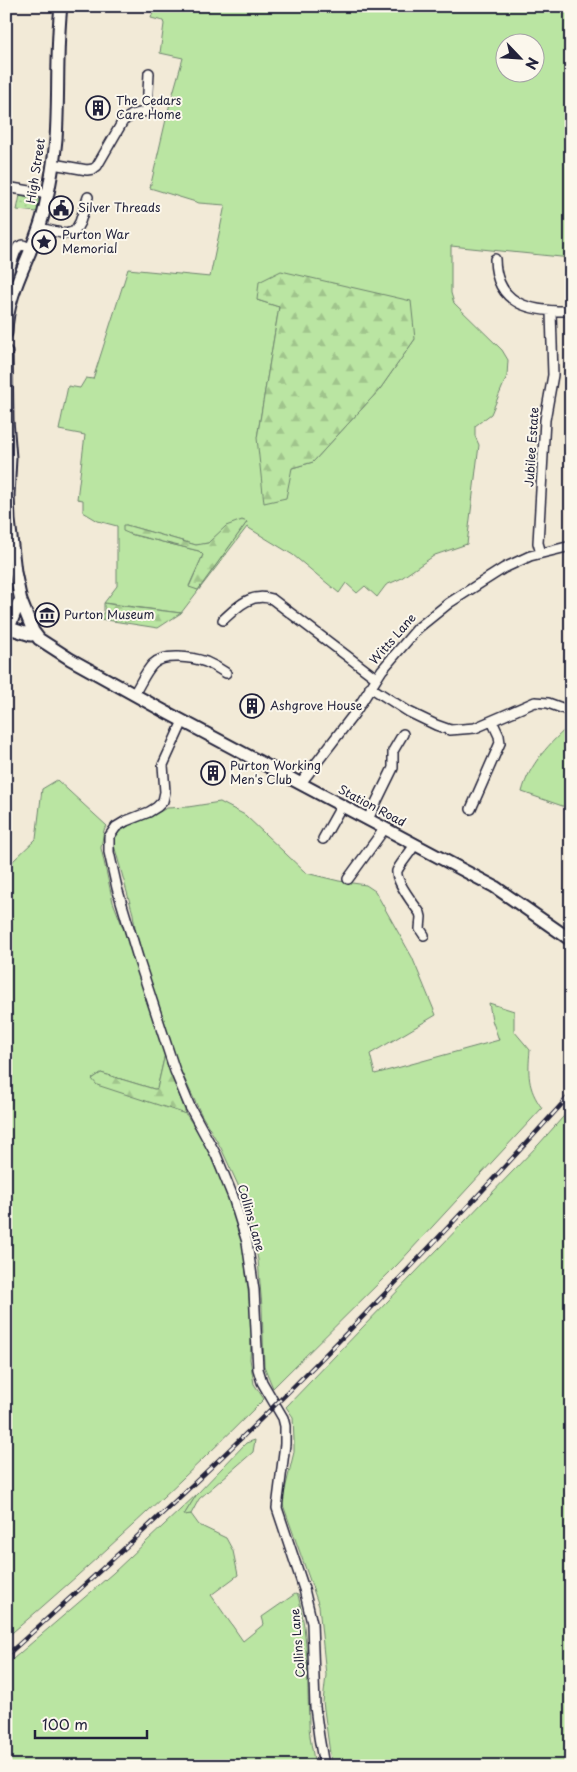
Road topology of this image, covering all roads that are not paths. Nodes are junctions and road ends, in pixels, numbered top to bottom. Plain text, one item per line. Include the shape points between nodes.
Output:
1 (61, 6) edge
2 (149, 73) dead end
3 (53, 164) junction
4 (6, 187) edge
5 (48, 194) junction
6 (88, 197) dead end
7 (39, 228) junction
8 (31, 248) junction
9 (495, 259) dead end
10 (6, 279) edge
11 (571, 311) edge
12 (550, 312) junction
13 (6, 333) edge
14 (6, 352) edge
15 (8, 447) edge
16 (571, 546) edge
17 (540, 553) junction
18 (21, 601) junction
19 (222, 620) dead end
20 (7, 631) edge
21 (35, 634) junction
22 (226, 673) dead end
23 (376, 678) junction
24 (370, 687) junction
25 (134, 694) junction
26 (570, 711) edge
27 (183, 721) junction
28 (492, 721) junction
29 (403, 734) dead end
30 (301, 783) junction
31 (342, 805) junction
32 (471, 809) dead end
33 (368, 818) junction
34 (385, 828) junction
35 (323, 838) dead end
36 (415, 844) junction
37 (348, 879) dead end
38 (424, 935) dead end
39 (571, 940) edge
40 (324, 1766) edge

1 - 3 street, High Street
2 - 3 street via 147,112 132,115 123,122 96,166 88,170
3 - 5 street, High Street
4 - 5 street
5 - 7 street, High Street
6 - 7 street via 75,231 66,234
7 - 8 street, High Street
8 - 10 street via 23,245 16,250
8 - 13 street, High Street via 11,299
9 - 12 street via 498,277 508,295 526,307
11 - 12 street
12 - 17 street, Jubilee Estate via 553,376 545,420
14 - 15 street
15 - 18 street via 9,520
16 - 17 street, Witts Lane
17 - 23 street, Witts Lane via 504,568 440,609 408,637
18 - 20 street
18 - 21 street
19 - 23 street via 248,600 258,597 272,599
20 - 21 street
21 - 25 street, Station Road via 50,647
22 - 25 street via 201,660 163,659 152,665
23 - 24 street, Witts Lane
24 - 28 street via 409,712 446,729 475,728
24 - 30 street, Witts Lane
25 - 27 street, Station Road
26 - 28 street via 535,702
27 - 30 street, Station Road
27 - 40 street, Collins Lane via 163,765 163,801 149,812 116,826 109,837 109,852 139,961 175,1070 190,1107 220,1163 247,1242 258,1368 285,1426 286,1444 277,1508 312,1623 315,1707
28 - 32 street via 499,736 499,748
29 - 33 street via 393,751 393,768
30 - 31 street, Station Road
31 - 33 street, Station Road
31 - 35 street
33 - 34 street, Station Road
34 - 36 street, Station Road
34 - 37 street
36 - 38 street via 397,876 420,913 420,929
36 - 39 street, Station Road via 505,893

